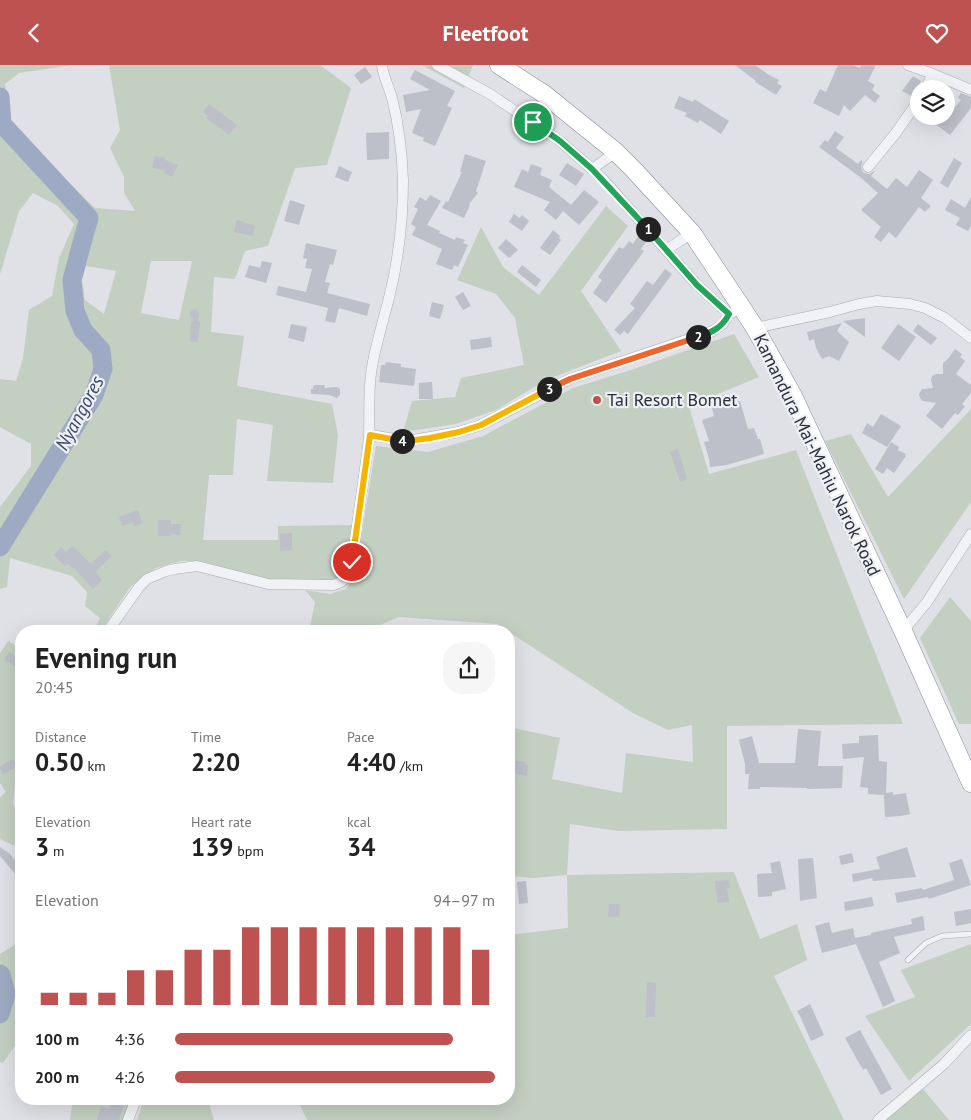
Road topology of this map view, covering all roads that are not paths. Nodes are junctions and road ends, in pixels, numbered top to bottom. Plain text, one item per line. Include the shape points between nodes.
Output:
1 (382, 65) edge
2 (437, 65) edge
3 (499, 65) edge
4 (908, 65) edge
5 (933, 73) junction
6 (930, 80) edge
7 (971, 90) edge
8 (910, 113) edge
9 (616, 152) junction
10 (868, 167) dead end
11 (592, 169) junction
12 (692, 233) junction
13 (666, 250) junction
14 (736, 311) junction
15 (755, 328) junction
16 (971, 338) edge
17 (370, 435) junction
18 (971, 534) edge
19 (112, 625) edge
20 (903, 631) junction
21 (971, 783) edge
22 (971, 935) edge
23 (908, 961) dead end
24 (971, 1035) edge
25 (134, 1105) edge
26 (128, 1120) edge
27 (878, 1120) edge

1 - 17 street via 400,131 401,229 372,369
2 - 11 street via 520,113
3 - 9 highway, Kamandura Mai-Mahiu Narok Road via 544,94
4 - 5 street
5 - 6 street
5 - 7 street
8 - 10 street
9 - 11 street
9 - 12 highway, Kamandura Mai-Mahiu Narok Road
11 - 13 street
12 - 13 street
12 - 14 highway, Kamandura Mai-Mahiu Narok Road
13 - 14 street via 697,285
14 - 15 highway, Kamandura Mai-Mahiu Narok Road
14 - 17 street via 713,331 570,379 481,425 407,441
15 - 16 street via 858,304 885,301 925,308 945,318
15 - 20 highway, Kamandura Mai-Mahiu Narok Road via 793,396
17 - 19 street via 352,562 346,579 333,585 268,585 197,566 176,569 147,579
18 - 20 street via 927,602
20 - 21 highway, Kamandura Mai-Mahiu Narok Road
22 - 23 lane via 942,936 926,943
24 - 27 street
25 - 26 street

